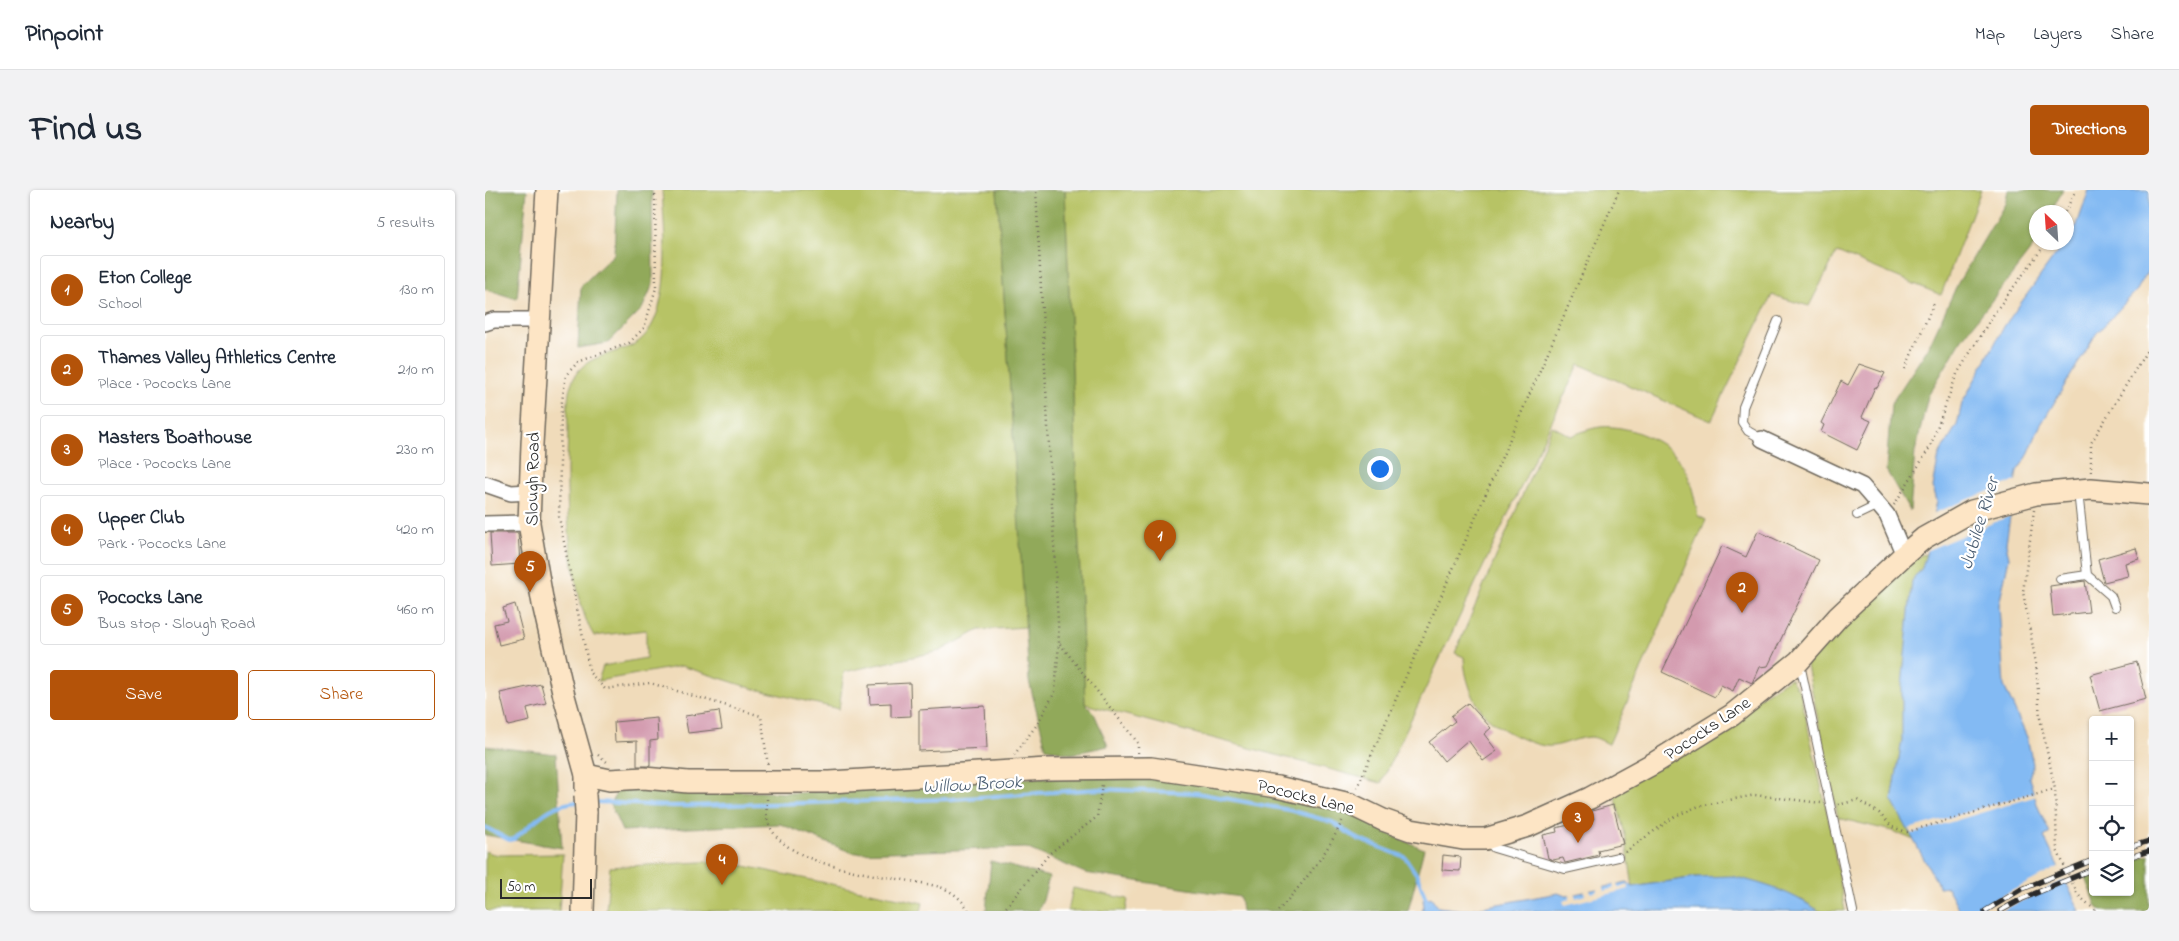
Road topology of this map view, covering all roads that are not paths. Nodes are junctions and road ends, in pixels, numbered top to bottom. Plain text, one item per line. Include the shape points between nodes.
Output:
1 (547, 190) edge
2 (540, 320) junction
3 (1778, 321) dead end
4 (485, 323) edge
5 (1763, 439) joint
6 (485, 484) edge
7 (2084, 490) junction
8 (530, 492) junction
9 (2149, 494) edge
10 (1883, 510) junction
11 (1857, 515) dead end
12 (485, 524) edge
13 (529, 524) junction
14 (1903, 555) junction
15 (2087, 575) junction
16 (2060, 579) dead end
17 (2115, 607) dead end
18 (1799, 661) junction
19 (586, 794) junction
20 (1485, 839) junction
21 (1618, 857) road end
22 (583, 911) edge
23 (1853, 911) edge

1 - 2 main road, Slough Road
2 - 4 street via 494,320
2 - 8 main road, Slough Road
3 - 5 lane via 1743,407 1741,422 1748,431
5 - 10 street via 1862,486
6 - 8 street via 511,493
7 - 9 main road, Pococks Lane
7 - 14 main road, Pococks Lane via 2032,494 1972,511 1924,538
7 - 15 lane
8 - 13 main road, Slough Road
10 - 11 lane
10 - 14 street
12 - 13 street
13 - 19 main road, Slough Road via 543,604
14 - 18 main road, Pococks Lane via 1838,617
15 - 16 lane
15 - 17 lane via 2111,596
18 - 20 main road, Pococks Lane via 1732,715 1656,762 1537,822
18 - 23 lane
19 - 20 main road, Pococks Lane via 610,780 644,778 688,782 830,782 1047,769 1151,768 1277,787 1346,812 1411,830 1463,839
19 - 22 main road, Slough Road
20 - 21 lane via 1495,848 1565,869

